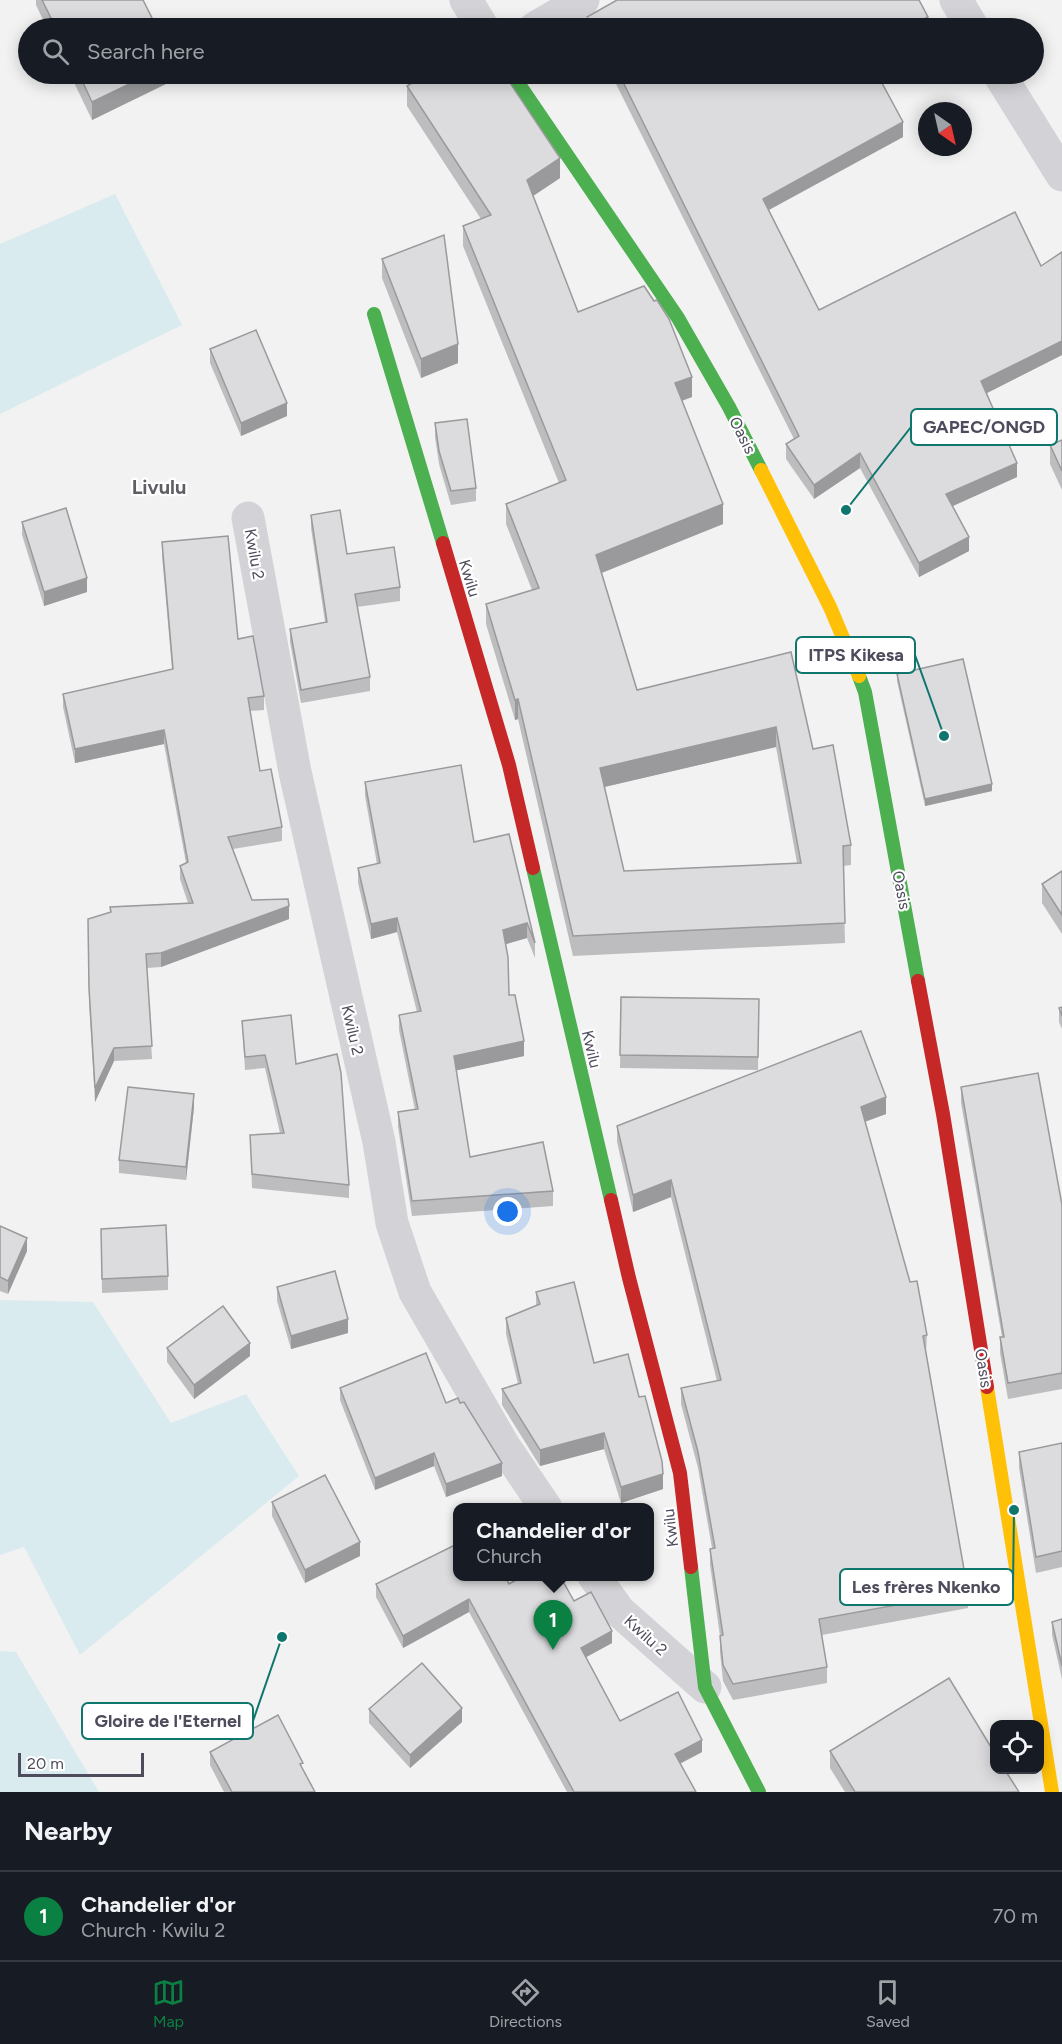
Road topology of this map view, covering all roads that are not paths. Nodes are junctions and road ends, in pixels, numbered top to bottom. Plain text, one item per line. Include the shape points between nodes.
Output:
1 (466, 0) edge
2 (582, 0) edge
3 (956, 0) edge
4 (477, 18) edge
5 (552, 18) edge
6 (967, 18) edge
7 (519, 84) edge
8 (1005, 84) edge
9 (1062, 175) edge
10 (374, 314) dead end
11 (248, 518) dead end
12 (543, 1503) edge
13 (598, 1581) edge
14 (705, 1687) junction
15 (759, 1792) edge
16 (1052, 1792) edge

1 - 4 street
2 - 5 street
3 - 6 street
7 - 16 street, Oasis via 678,318 729,407 830,607 865,692 944,1114
8 - 9 street
10 - 14 street, Kwilu via 508,765 629,1278 680,1473
11 - 12 street, Kwilu 2 via 295,772 379,1142 392,1223 415,1292 504,1446
13 - 14 street, Kwilu 2 via 619,1611
14 - 15 street, Kwilu

